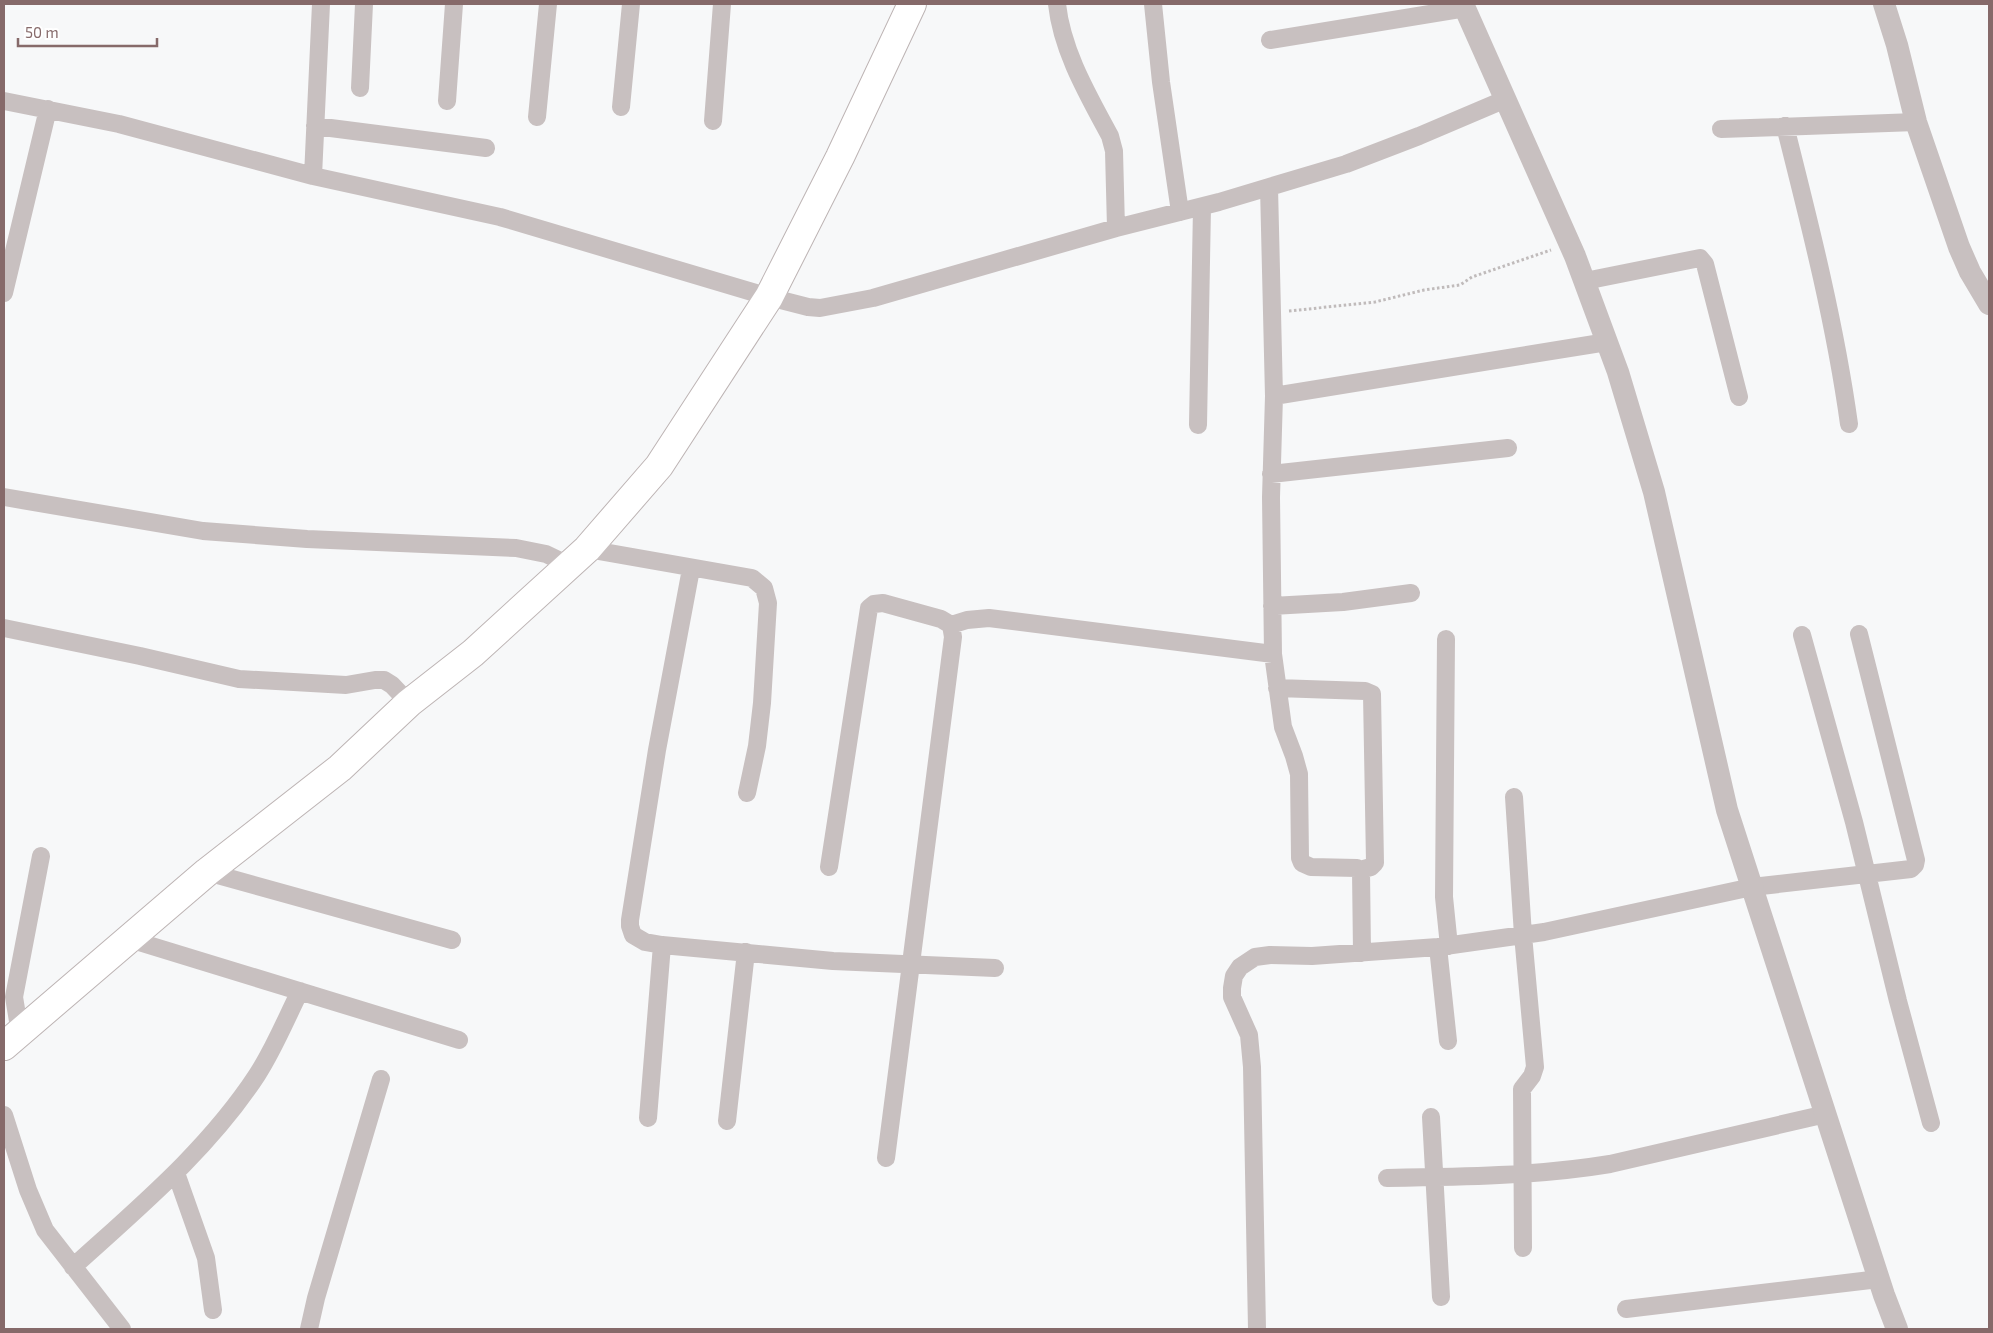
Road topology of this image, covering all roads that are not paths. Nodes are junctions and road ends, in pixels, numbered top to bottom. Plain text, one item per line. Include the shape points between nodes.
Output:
1 (321, 4) edge
2 (364, 4) edge
3 (454, 4) edge
4 (548, 4) edge
5 (631, 4) edge
6 (722, 4) edge
7 (912, 4) edge
8 (1056, 4) edge
9 (1153, 4) edge
10 (1884, 4) edge
11 (1464, 6) edge
12 (1270, 40) dead end
13 (360, 88) dead end
14 (1506, 100) junction
15 (4, 101) edge
16 (447, 101) dead end
17 (621, 107) dead end
18 (48, 109) junction
19 (537, 117) dead end
20 (713, 121) dead end
21 (1916, 122) junction
22 (315, 126) junction
23 (1784, 126) junction
24 (1721, 129) dead end
25 (486, 148) dead end
26 (313, 176) junction
27 (1269, 188) junction
28 (1202, 206) junction
29 (1180, 212) junction
30 (1116, 228) junction
31 (1585, 281) junction
32 (4, 293) edge
33 (770, 297) junction
34 (1989, 304) edge
35 (1607, 342) junction
36 (1274, 396) junction
37 (1739, 397) dead end
38 (1850, 424) dead end
39 (1198, 425) dead end
40 (1508, 448) dead end
41 (1271, 474) junction
42 (4, 497) edge
43 (579, 558) junction
44 (691, 569) junction
45 (1411, 593) dead end
46 (1272, 606) junction
47 (951, 625) junction
48 (4, 628) edge
49 (1859, 634) dead end
50 (1802, 635) dead end
51 (1446, 638) dead end
52 (1273, 654) junction
53 (1278, 688) junction
54 (409, 703) junction
55 (747, 793) dead end
56 (1514, 797) dead end
57 (41, 856) dead end
58 (829, 867) dead end
59 (1360, 870) junction
60 (207, 872) junction
61 (1866, 875) junction
62 (1752, 887) junction
63 (1523, 935) junction
64 (129, 939) junction
65 (452, 940) dead end
66 (662, 945) junction
67 (1444, 946) junction
68 (746, 952) junction
69 (1362, 953) junction
70 (910, 964) junction
71 (995, 968) dead end
72 (300, 991) junction
73 (12, 1039) edge
74 (459, 1040) dead end
75 (1448, 1041) dead end
76 (381, 1079) dead end
77 (1826, 1114) junction
78 (4, 1115) edge
79 (648, 1118) dead end
80 (1431, 1118) dead end
81 (727, 1121) dead end
82 (1931, 1123) dead end
83 (886, 1158) dead end
84 (176, 1173) junction
85 (1523, 1173) junction
86 (1435, 1177) junction
87 (1387, 1178) dead end
88 (1523, 1248) dead end
89 (73, 1267) junction
90 (1879, 1279) junction
91 (1441, 1297) dead end
92 (1626, 1309) dead end
93 (213, 1310) dead end
94 (122, 1329) edge
95 (309, 1329) edge
96 (1257, 1329) edge
97 (1897, 1329) edge

1 - 22 street
2 - 13 street
3 - 16 street
4 - 19 street
5 - 17 street
6 - 20 street
7 - 33 main road
8 - 30 street via 1068,51 1114,150
9 - 29 street
10 - 21 street
11 - 12 street
11 - 14 street
14 - 27 street via 1346,164
14 - 31 street
15 - 18 street
18 - 26 street via 161,134
18 - 32 street
21 - 23 street
21 - 34 street via 1959,247
22 - 25 street
22 - 26 street
23 - 24 street
23 - 38 street via 1824,284
26 - 33 street via 516,221
27 - 28 street
27 - 36 street
28 - 29 street
28 - 39 street
29 - 30 street
30 - 33 street via 832,307 808,307
31 - 35 street
31 - 37 street via 1700,258 1705,264
33 - 43 main road via 659,466
35 - 36 street
35 - 62 street via 1654,492 1727,810
36 - 41 street
40 - 41 street
41 - 46 street
42 - 43 street via 211,532 516,548
43 - 44 street
43 - 54 main road via 473,653
44 - 55 street via 752,578 767,595 762,703
44 - 66 street via 657,750 630,926 636,938
45 - 46 street via 1343,602
46 - 52 street
47 - 52 street via 989,618
47 - 58 street via 941,619 883,603 869,608
47 - 70 street via 953,637
48 - 54 street via 239,679 346,685 384,680
49 - 61 street via 1916,860 1915,865 1906,871
50 - 61 street
51 - 67 street
52 - 53 street
53 - 59 street via 1283,727 1299,774 1302,863 1311,867
53 - 59 street via 1365,691 1372,694 1375,863
54 - 60 main road via 340,768
56 - 63 street
57 - 73 street via 14,997
59 - 69 street
60 - 64 main road
60 - 65 street
61 - 62 street
61 - 82 street
62 - 63 street
62 - 77 street
63 - 67 street
63 - 85 street via 1535,1067 1522,1088
64 - 72 street
64 - 73 main road
66 - 68 street
66 - 79 street
67 - 69 street
67 - 75 street
68 - 70 street via 833,962
68 - 81 street
69 - 96 street via 1270,954 1255,957 1240,967 1234,976 1232,997 1249,1035 1252,1067
70 - 71 street
70 - 83 street
72 - 74 street
72 - 84 street via 257,1075 226,1118
76 - 95 street
77 - 85 street via 1610,1164
77 - 90 street
78 - 89 street via 38,1216 49,1237
80 - 86 street
84 - 89 street
84 - 93 street via 203,1249
85 - 86 street
85 - 88 street
86 - 87 street
86 - 91 street
89 - 94 street
90 - 92 street
90 - 97 street

